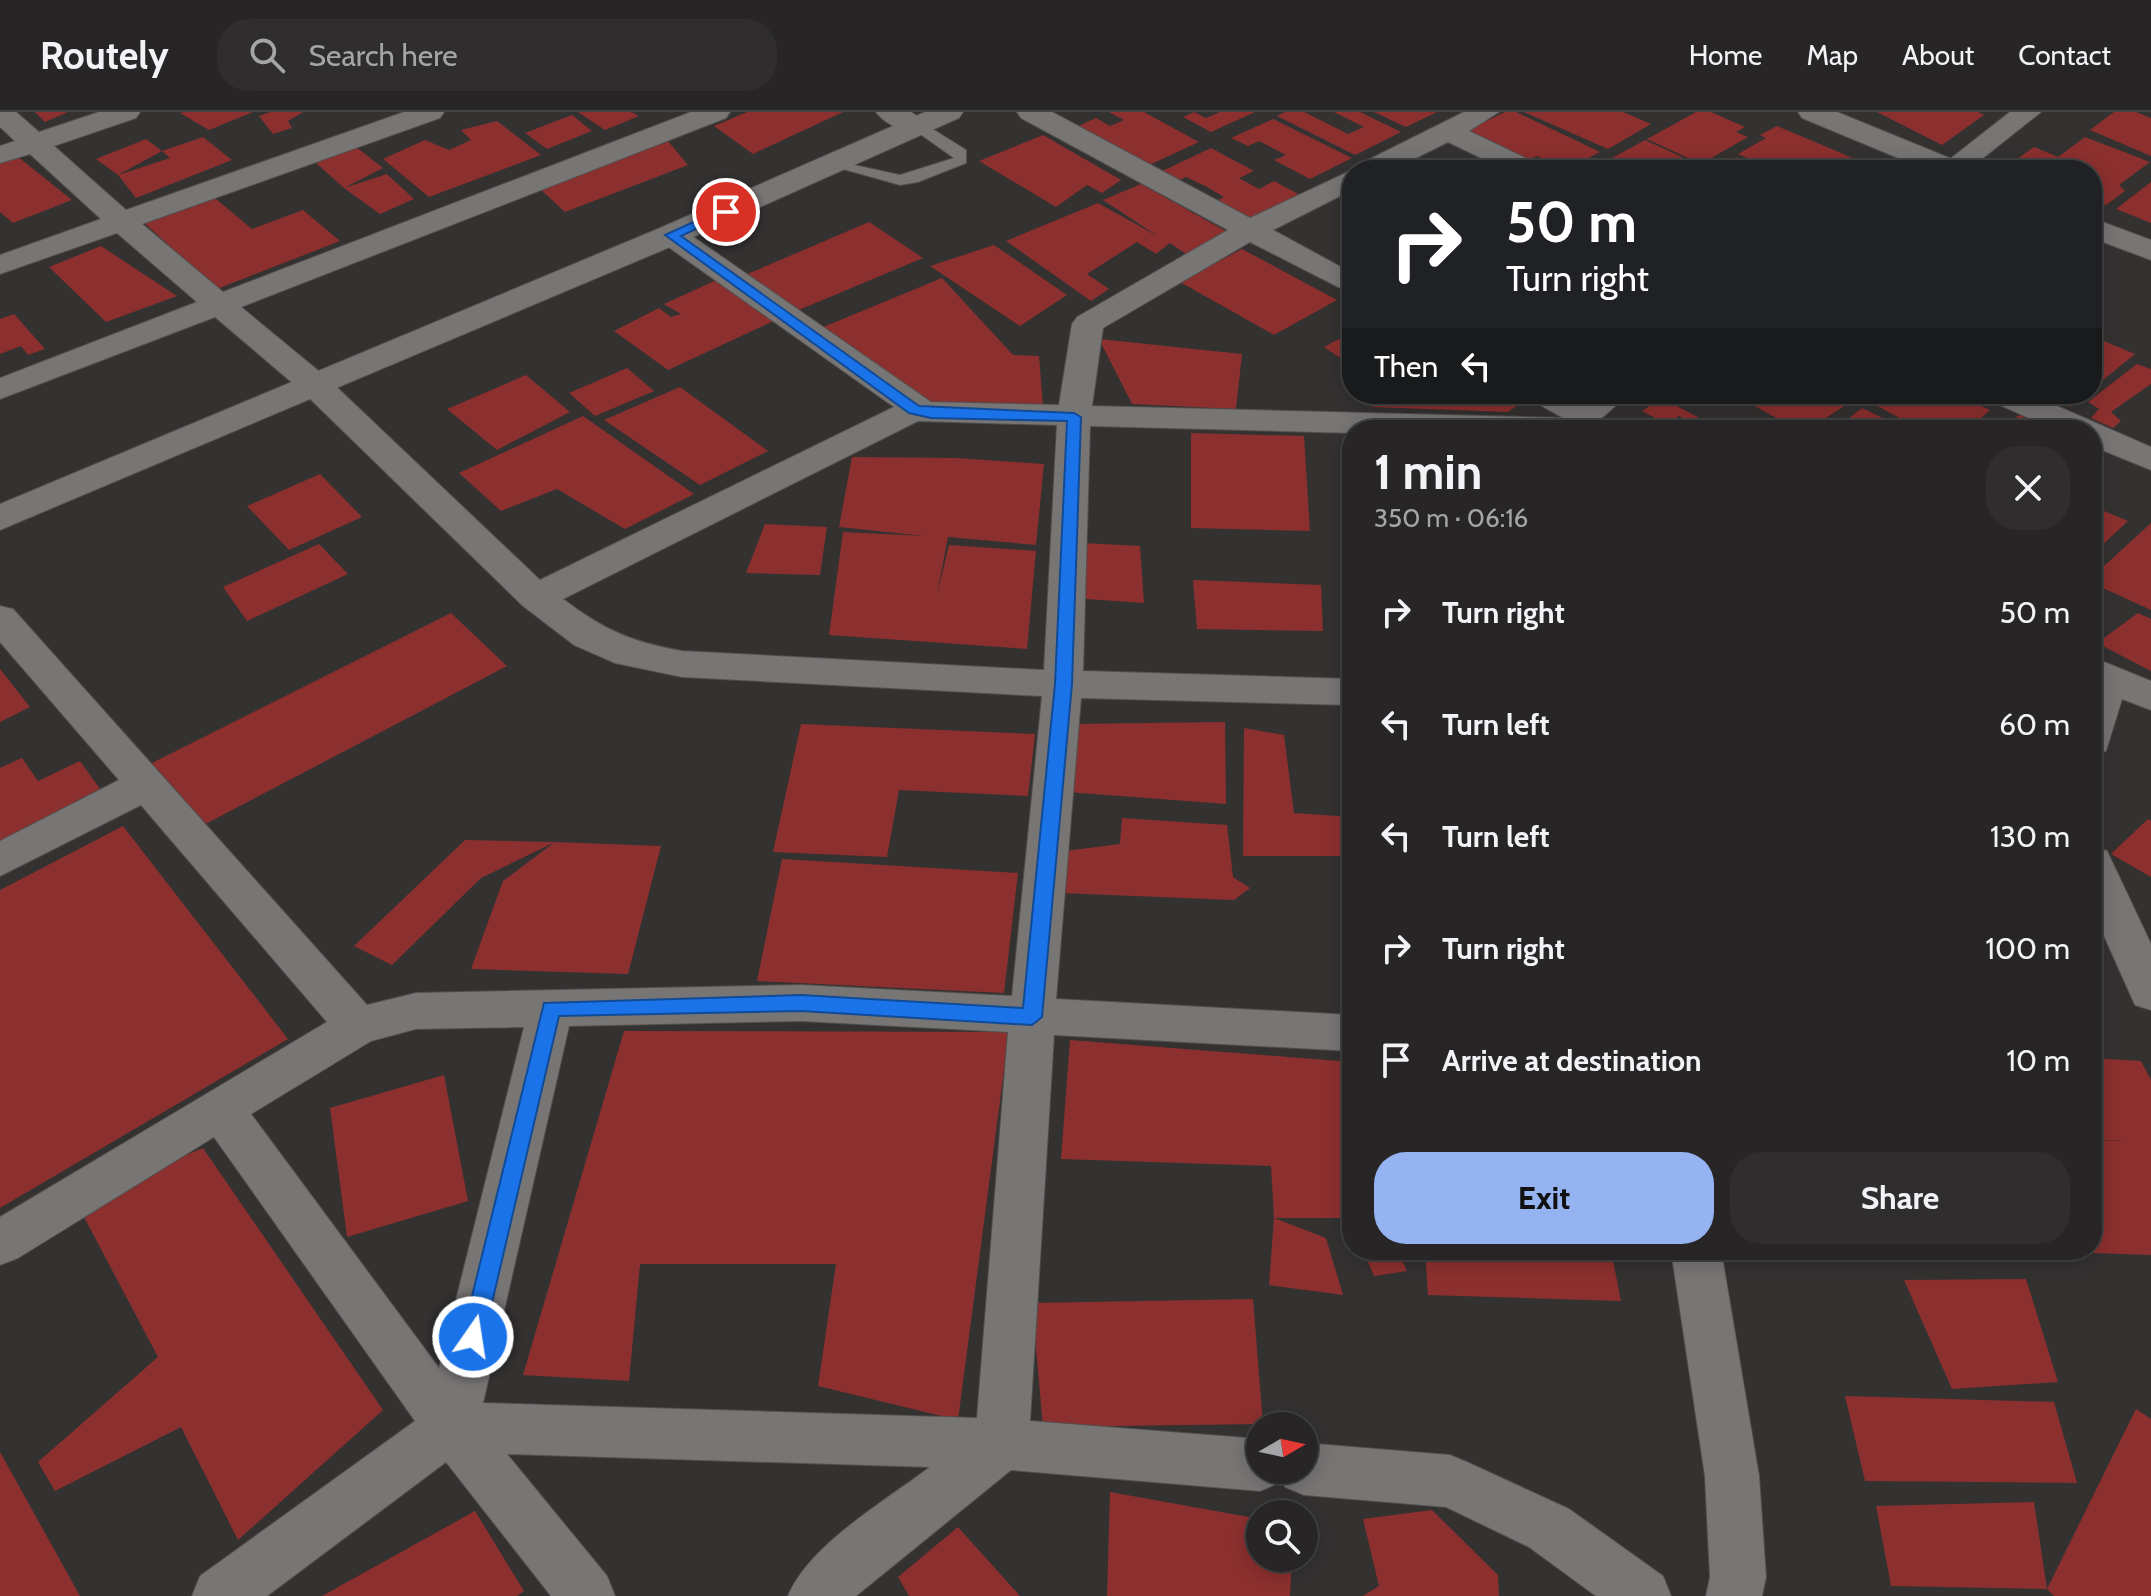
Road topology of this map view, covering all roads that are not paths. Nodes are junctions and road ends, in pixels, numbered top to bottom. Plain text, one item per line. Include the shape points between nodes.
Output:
1 (0, 112) edge
2 (126, 112) edge
3 (430, 112) edge
4 (716, 112) edge
5 (949, 112) edge
6 (1031, 112) edge
7 (1485, 112) edge
8 (1812, 112) edge
9 (2027, 112) edge
10 (904, 119) edge
11 (1448, 131) junction
12 (36, 143) junction
13 (0, 155) edge
14 (1390, 160) edge
15 (1507, 160) edge
16 (1927, 160) edge
17 (1964, 160) edge
18 (836, 165) junction
19 (1342, 184) edge
20 (120, 221) junction
21 (1252, 229) junction
22 (2102, 231) edge
23 (671, 235) junction
24 (2151, 251) edge
25 (0, 265) edge
26 (1342, 279) edge
27 (217, 304) junction
28 (314, 384) junction
29 (0, 389) edge
30 (1555, 404) edge
31 (1600, 404) edge
32 (2024, 404) edge
33 (914, 410) junction
34 (1074, 417) junction
35 (1570, 420) edge
36 (1579, 420) edge
37 (2059, 420) edge
38 (1342, 421) edge
39 (2102, 438) edge
40 (2151, 460) edge
41 (0, 518) edge
42 (536, 597) junction
43 (0, 618) edge
44 (2102, 675) edge
45 (1063, 684) junction
46 (1342, 692) edge
47 (2151, 697) edge
48 (145, 785) junction
49 (0, 860) edge
50 (2102, 884) edge
51 (2151, 992) edge
52 (551, 1008) junction
53 (1032, 1017) junction
54 (358, 1026) junction
55 (1342, 1032) edge
56 (222, 1111) junction
57 (0, 1243) edge
58 (1698, 1260) edge
59 (451, 1427) junction
60 (1002, 1444) junction
61 (1246, 1464) edge
62 (1318, 1470) edge
63 (220, 1596) edge
64 (587, 1596) edge
65 (816, 1596) edge
66 (1643, 1596) edge
67 (1734, 1596) edge

1 - 12 street
2 - 12 street
3 - 20 street
4 - 27 street
5 - 10 street
6 - 21 street
7 - 11 street
8 - 16 street
9 - 17 street
10 - 18 street
10 - 18 lane via 961,153 961,160 900,180
11 - 14 street
11 - 15 street
12 - 13 street
12 - 20 street
18 - 23 street
19 - 21 street
20 - 25 street
20 - 27 street
21 - 26 street
21 - 34 street via 1088,324
22 - 24 street
23 - 28 street
23 - 33 street
27 - 28 street
27 - 29 street
28 - 41 street
28 - 42 street
30 - 35 street
31 - 36 street
32 - 37 street
33 - 34 street
33 - 42 street
34 - 38 street
34 - 45 street
39 - 40 street
42 - 45 street via 587,636 628,654 682,664
43 - 48 street
44 - 47 street
45 - 46 street
45 - 53 street
48 - 49 street
48 - 54 street
50 - 51 street
52 - 53 street via 801,1003
52 - 54 street via 416,1011
52 - 59 street
53 - 55 street
53 - 60 street
54 - 56 street
56 - 57 street
56 - 59 street
58 - 67 street via 1732,1476 1738,1577
59 - 60 street
59 - 63 street
59 - 64 street
60 - 61 street
60 - 65 street via 845,1567
62 - 66 street via 1450,1481 1549,1528

